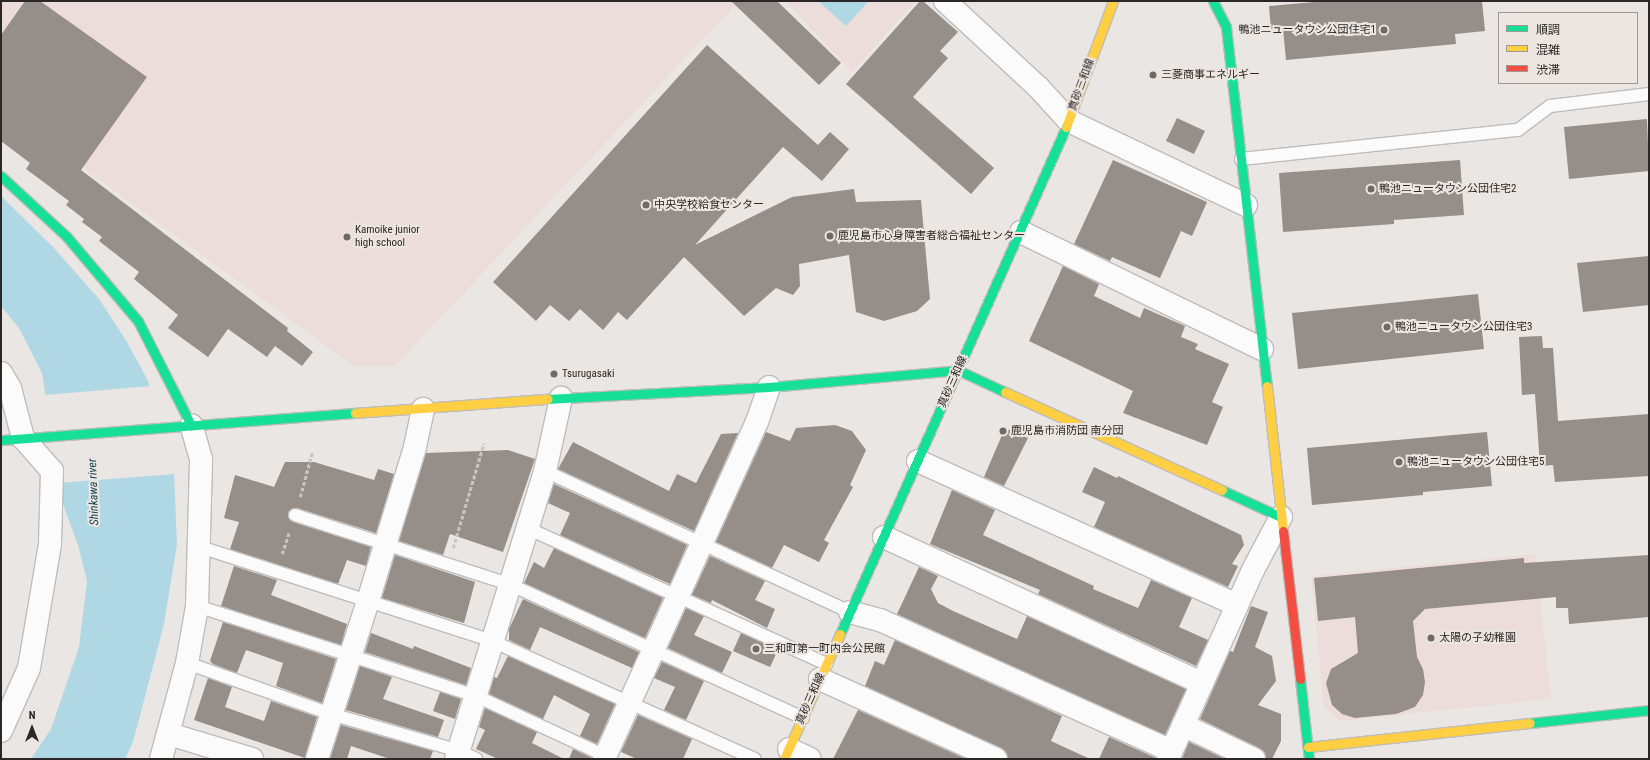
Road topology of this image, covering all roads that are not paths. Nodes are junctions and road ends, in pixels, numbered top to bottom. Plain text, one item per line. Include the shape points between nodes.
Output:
1 (945, 1) edge
2 (1113, 1) edge
3 (1213, 1) edge
4 (1649, 94) edge
5 (1069, 121) junction
6 (1241, 159) junction
7 (1, 176) edge
8 (1246, 205) junction
9 (1021, 232) junction
10 (1262, 349) junction
11 (958, 370) junction
12 (1, 373) edge
13 (769, 387) junction
14 (561, 398) junction
15 (423, 409) junction
16 (182, 426) junction
17 (23, 438) junction
18 (1, 440) edge
19 (918, 461) junction
20 (545, 471) junction
21 (295, 515) dead end
22 (1281, 517) junction
23 (527, 528) junction
24 (884, 537) junction
25 (386, 544) junction
26 (702, 544) junction
27 (200, 547) junction
28 (509, 584) junction
29 (678, 597) junction
30 (368, 601) junction
31 (1237, 605) junction
32 (197, 606) junction
33 (850, 612) junction
34 (492, 641) junction
35 (654, 650) junction
36 (350, 656) junction
37 (187, 663) junction
38 (824, 672) junction
39 (1202, 682) junction
40 (476, 696) junction
41 (631, 701) junction
42 (1649, 710) edge
43 (332, 714) junction
44 (803, 718) junction
45 (1183, 725) junction
46 (1, 731) edge
47 (169, 734) junction
48 (1308, 747) junction
49 (787, 754) edge
50 (1170, 755) edge
51 (464, 756) edge
52 (608, 758) edge
53 (161, 759) edge
54 (252, 759) edge
55 (317, 759) edge
56 (755, 759) edge
57 (810, 759) edge
58 (996, 759) edge
59 (1254, 759) edge
60 (1309, 759) edge

1 - 5 street via 1038,87
2 - 5 street, 真砂三和線
3 - 6 street via 1226,27
4 - 6 lane via 1550,106 1518,130
5 - 8 street
5 - 9 street, 真砂三和線
6 - 8 street
7 - 16 street via 67,237 138,321
8 - 10 street
9 - 10 street
9 - 11 street, 真砂三和線
10 - 22 street
11 - 13 street
11 - 19 street, 真砂三和線
11 - 22 street
12 - 17 street via 10,388
13 - 14 street
13 - 26 street via 757,422
14 - 15 street
14 - 20 street
15 - 16 street
15 - 25 street via 415,447
16 - 17 street
16 - 27 street via 201,459
17 - 18 street
17 - 46 street via 52,471 50,544 29,668
19 - 24 street, 真砂三和線
19 - 31 street
20 - 23 street
20 - 26 lane
21 - 25 lane
22 - 31 street
22 - 48 street
23 - 28 street
23 - 29 lane
24 - 33 street, 真砂三和線
24 - 39 street
25 - 28 lane
25 - 30 street
26 - 29 street
26 - 33 lane
27 - 30 lane
27 - 32 street
28 - 34 street
28 - 35 lane
29 - 35 street
29 - 38 lane
30 - 34 lane
30 - 36 street
31 - 39 street
32 - 36 lane
32 - 37 street
33 - 38 street, 真砂三和線
33 - 50 street via 880,620
34 - 40 street
34 - 41 lane
35 - 41 street
35 - 44 lane
36 - 40 lane
36 - 43 street
37 - 43 lane
37 - 47 street
38 - 44 street, 真砂三和線
38 - 58 street
39 - 45 street
40 - 51 street
40 - 52 lane
41 - 52 street
41 - 56 lane
42 - 48 street
43 - 51 lane
43 - 55 street
44 - 49 street, 真砂三和線
45 - 50 street
45 - 59 street
47 - 53 street
47 - 54 street
48 - 60 street
49 - 57 street

